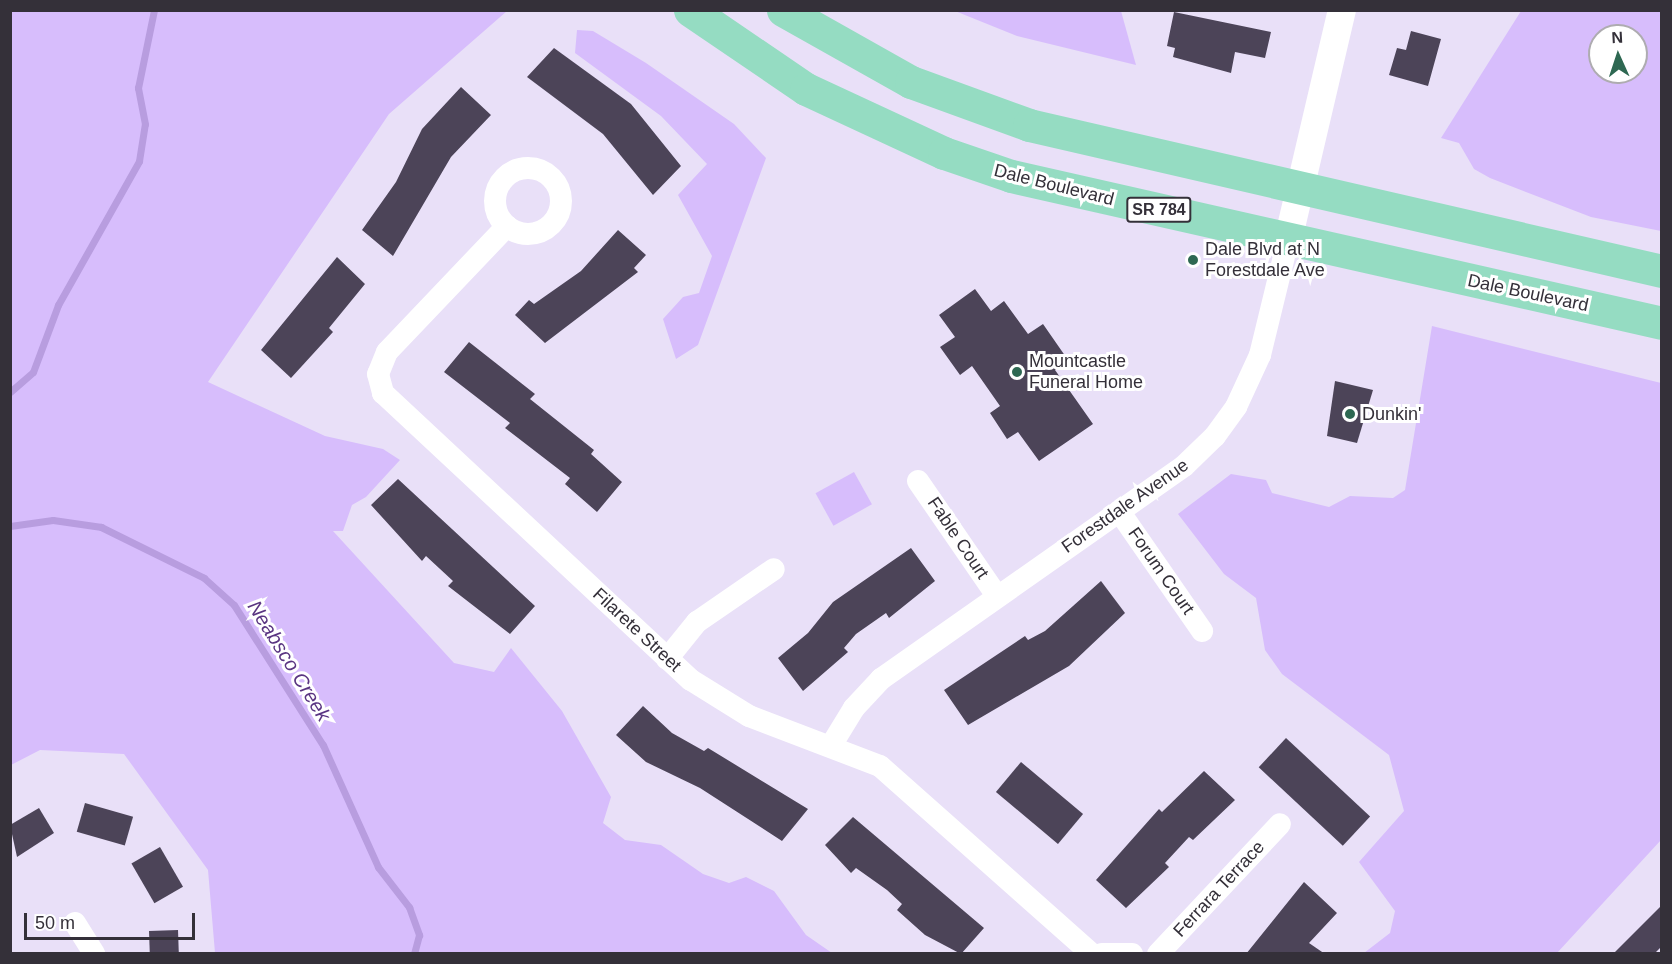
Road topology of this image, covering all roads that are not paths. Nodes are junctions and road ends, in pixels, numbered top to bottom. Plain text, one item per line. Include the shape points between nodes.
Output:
1 (690, 10) edge
2 (783, 10) edge
3 (1342, 10) edge
4 (1300, 188) junction
5 (507, 226) dead end
6 (1288, 240) junction
7 (1662, 270) edge
8 (1662, 323) edge
9 (918, 481) dead end
10 (1119, 511) junction
11 (774, 569) dead end
12 (997, 596) junction
13 (1202, 631) dead end
14 (667, 659) junction
15 (832, 744) junction
16 (1280, 824) dead end
17 (75, 922) dead end
18 (94, 954) edge
19 (1092, 954) edge
20 (1102, 954) edge
21 (1132, 954) edge
22 (1158, 954) edge

1 - 6 main road, Dale Boulevard / SR 784 via 806,88 944,153 1011,176
2 - 4 main road via 911,82 969,106
3 - 4 street, Forestdale Avenue
4 - 6 street, Forestdale Avenue
4 - 7 main road
5 - 14 street, Filarete Street via 387,352 378,381 393,404
6 - 8 main road, Dale Boulevard / SR 784
6 - 10 street, Forestdale Avenue via 1260,354 1236,407 1184,466
9 - 12 street, Fable Court
10 - 12 street, Forestdale Avenue
10 - 13 street, Forum Court
11 - 14 street via 697,622
12 - 15 street, Forestdale Avenue via 881,679 854,708
14 - 15 street, Filarete Street via 728,706
15 - 19 street, Filarete Street via 901,781
16 - 22 street, Ferrara Terrace
17 - 18 street
20 - 21 street

